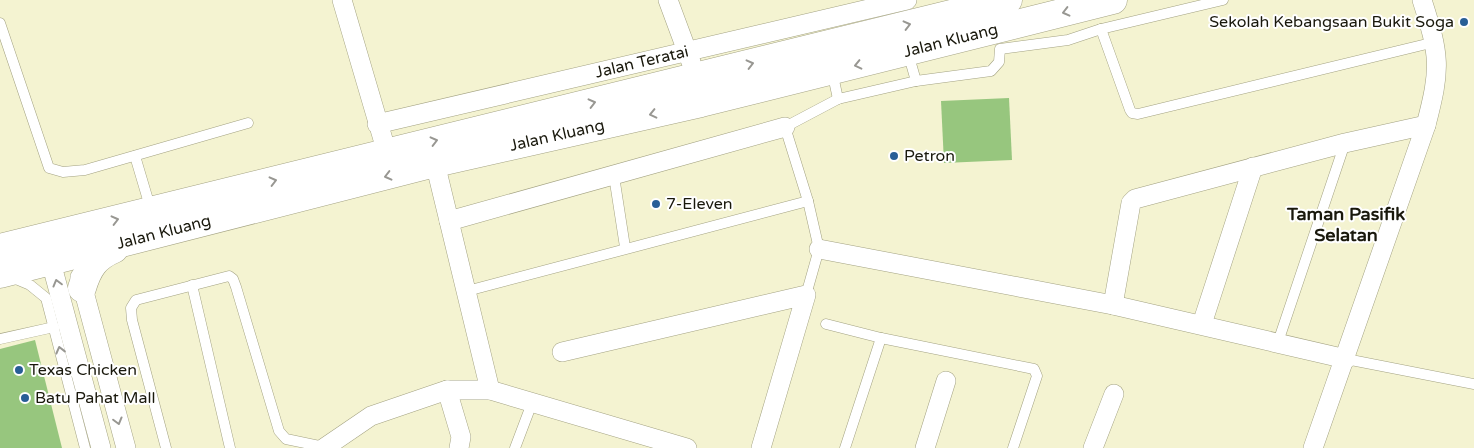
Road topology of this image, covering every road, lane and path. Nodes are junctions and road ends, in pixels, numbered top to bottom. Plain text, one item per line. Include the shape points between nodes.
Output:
1 (342, 0) edge
2 (668, 0) edge
3 (907, 0) edge
4 (1008, 0) edge
5 (1114, 0) edge
6 (1222, 0) edge
7 (1422, 0) edge
8 (0, 23) edge
9 (1101, 29) junction
10 (1007, 33) junction
11 (1436, 42) junction
12 (1042, 43) junction
13 (687, 51) junction
14 (908, 53) junction
15 (832, 71) junction
16 (695, 78) junction
17 (916, 81) junction
18 (838, 100) junction
19 (248, 123) dead end
20 (377, 124) junction
21 (1426, 125) junction
22 (785, 127) junction
23 (1345, 143) junction
24 (386, 153) junction
25 (135, 156) junction
26 (435, 164) junction
27 (1253, 167) junction
28 (614, 176) junction
29 (808, 201) junction
30 (151, 211) junction
31 (449, 221) junction
32 (128, 242) junction
33 (59, 246) junction
34 (625, 247) junction
35 (819, 249) junction
36 (1, 265) edge
37 (192, 285) junction
38 (82, 288) junction
39 (466, 291) junction
40 (806, 295) junction
41 (1113, 305) junction
42 (826, 324) dead end
43 (1202, 324) junction
44 (54, 327) junction
45 (881, 338) junction
46 (0, 339) edge
47 (1278, 342) junction
48 (562, 352) dead end
49 (1346, 359) junction
50 (946, 381) dead end
51 (1474, 384) edge
52 (447, 390) junction
53 (490, 390) junction
54 (1114, 394) dead end
55 (532, 403) junction
56 (636, 441) edge
57 (85, 448) edge
58 (101, 448) edge
59 (126, 448) edge
60 (166, 448) edge
61 (230, 448) edge
62 (324, 448) edge
63 (459, 448) edge
64 (515, 448) edge
65 (687, 448) edge
66 (761, 448) edge
67 (845, 448) edge
68 (925, 448) edge
69 (1013, 448) edge
70 (1093, 448) edge
71 (1312, 448) edge

1 - 20 street
2 - 13 street
3 - 13 street, Jalan Teratai
16 -> 4 highway, Jalan Kluang
5 -> 10 highway, Jalan Kluang
6 - 9 lane
7 - 11 street
8 - 25 lane via 49,168 63,172 85,170
9 - 11 lane via 1130,110 1138,114
9 - 12 lane via 1068,40
10 - 12 lane
10 - 12 lane via 1029,32
10 - 14 highway, Jalan Kluang
10 - 17 lane via 1000,62 991,71
11 - 21 street via 1437,84
13 - 16 street
13 - 20 street, Jalan Teratai
14 -> 15 highway, Jalan Kluang
14 - 17 lane
15 - 18 lane
15 -> 26 highway, Jalan Kluang
24 -> 16 highway, Jalan Kluang
17 - 18 lane
18 - 22 lane
19 - 25 lane
20 - 24 street
21 - 23 street
21 - 49 street
22 - 28 street
22 - 29 lane
23 - 27 street
23 - 47 lane
30 -> 24 highway, Jalan Kluang
25 - 30 lane
26 - 31 street
26 -> 32 highway, Jalan Kluang
27 - 41 street via 1142,196 1131,203
27 - 43 street
28 - 31 street
28 - 34 lane
29 - 34 lane
29 - 35 lane
33 -> 30 highway, Jalan Kluang
31 - 39 street
32 - 33 highway, Jalan Kluang
32 - 38 highway via 102,254 91,264
33 - 36 highway, Jalan Kluang
33 - 38 street
58 -> 33 street
34 - 39 lane
35 - 40 lane
35 - 41 street
36 - 44 lane via 46,298
37 - 60 lane via 136,300 131,308
37 - 61 lane
37 - 62 lane via 223,276 234,279 279,431 286,439
38 -> 59 street
39 - 53 street
40 - 48 street
40 - 66 street
41 - 43 street
42 - 45 lane
43 - 47 street
44 - 46 lane
57 -> 44 lane
45 - 67 lane
45 - 69 lane via 1034,369 1037,376
47 - 49 street
49 - 51 lane
49 - 71 street
50 - 68 street
52 - 53 street
52 - 62 street via 371,416
52 - 63 street via 461,437
53 - 55 street
54 - 70 street
55 - 56 street
55 - 64 lane
56 - 65 street

